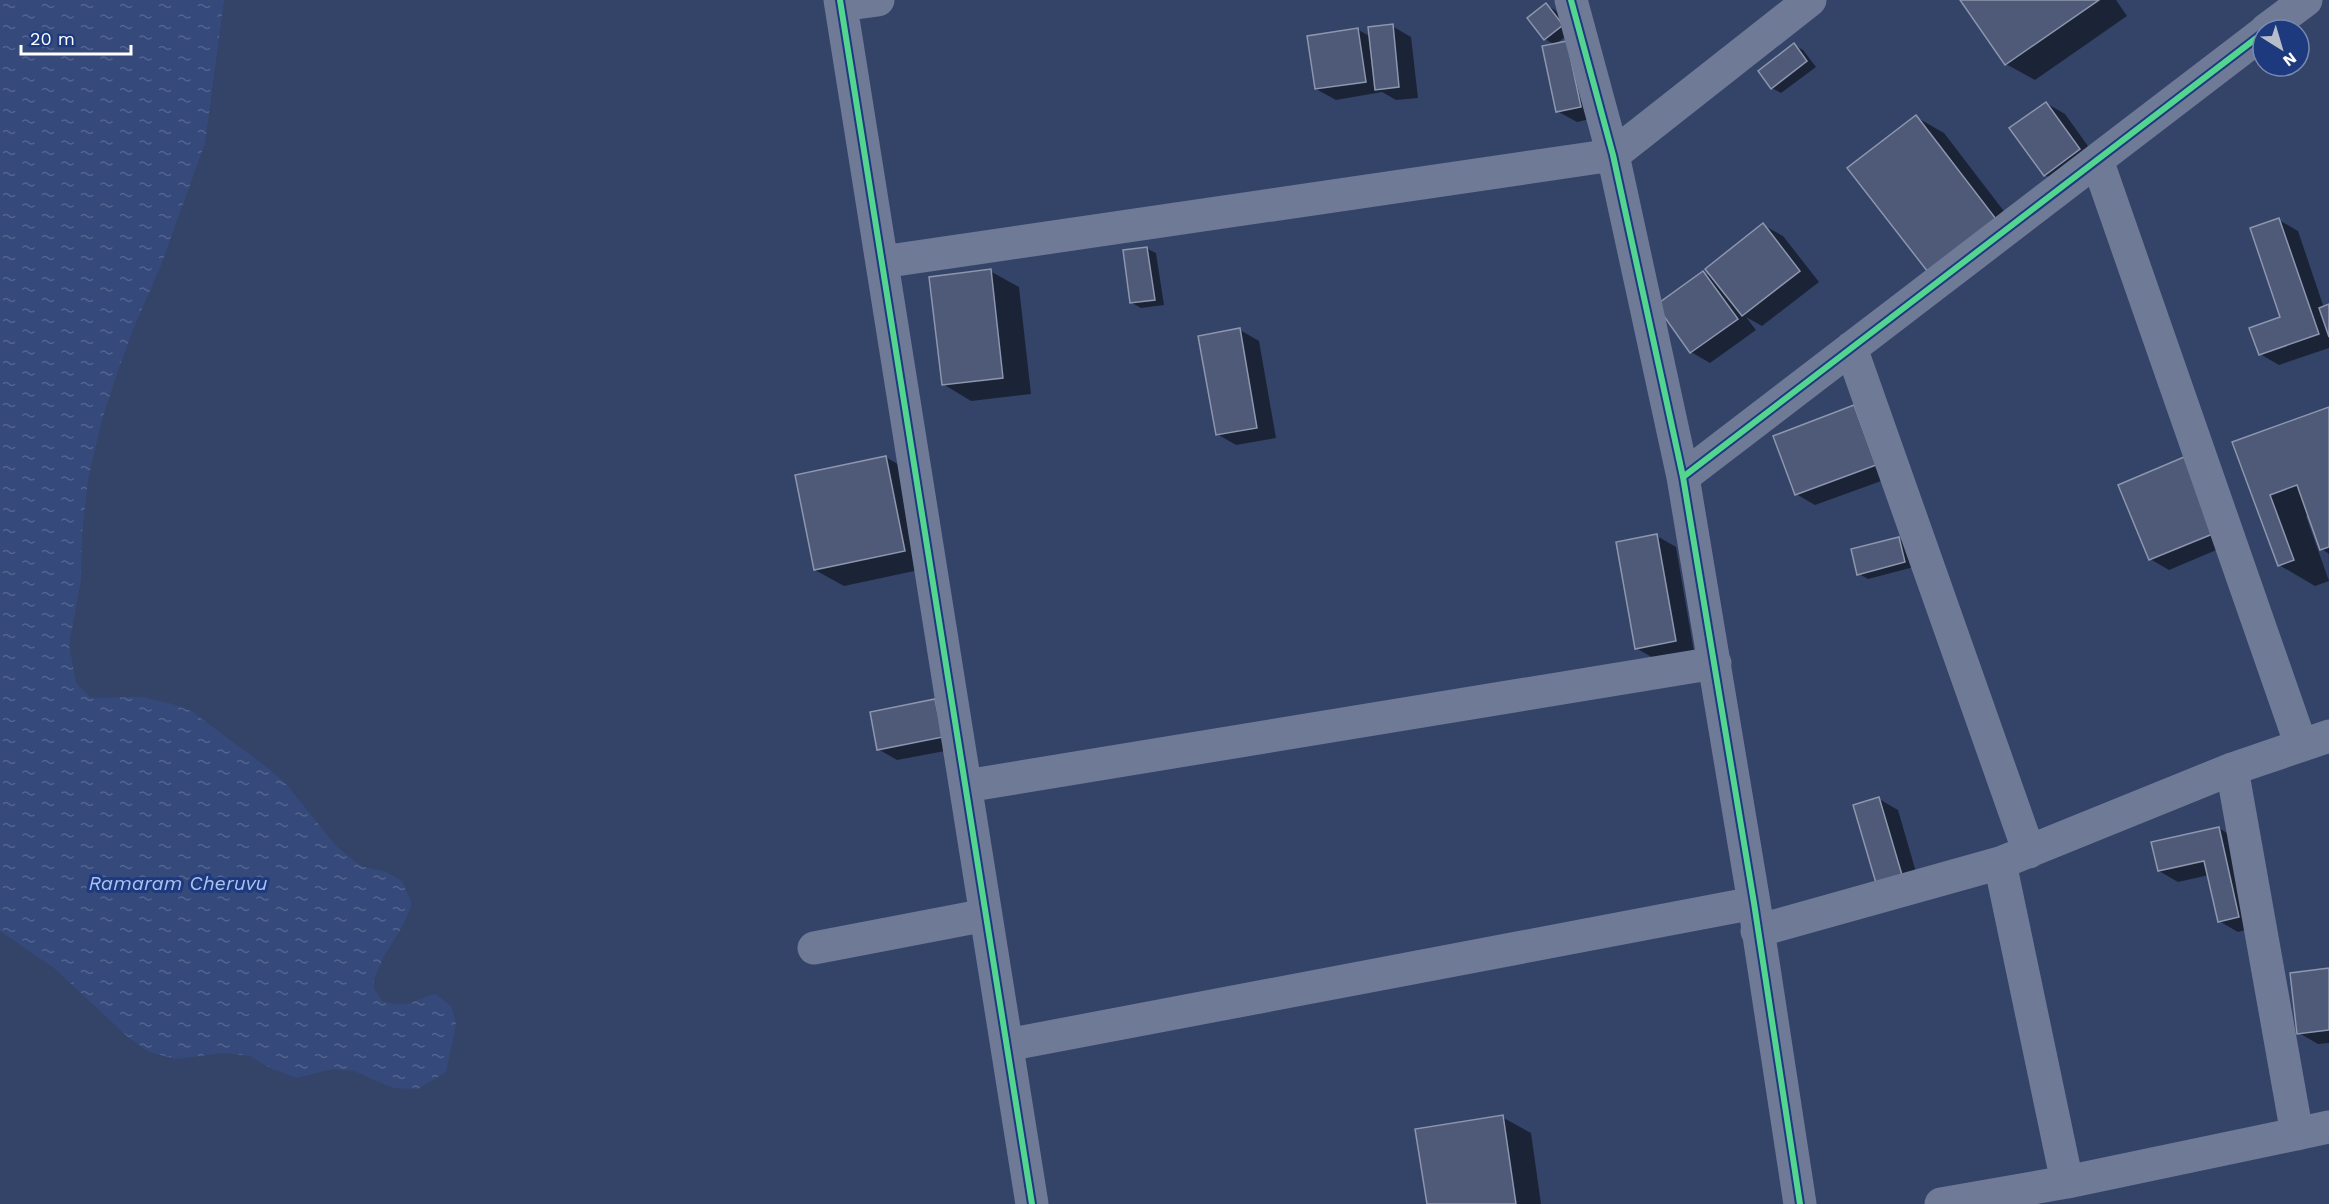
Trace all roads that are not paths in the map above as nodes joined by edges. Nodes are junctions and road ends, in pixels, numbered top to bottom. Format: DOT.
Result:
graph roads {
  1 [pos="878,0"];
  2 [pos="1570,0"];
  3 [pos="1810,0"];
  4 [pos="2306,0"];
  5 [pos="841,3"];
  6 [pos="2282,18"];
  7 [pos="2251,42"];
  8 [pos="1613,155"];
  9 [pos="2097,160"];
  10 [pos="882,262"];
  11 [pos="1851,348"];
  12 [pos="1683,477"];
  13 [pos="1714,663"];
  14 [pos="2315,741"];
  15 [pos="2232,769"];
  16 [pos="966,786"];
  17 [pos="2014,858"];
  18 [pos="986,915"];
  19 [pos="1755,917"];
  20 [pos="814,948"];
  21 [pos="1007,1045"];
  22 [pos="2329,1127"];
  23 [pos="2297,1134"];
  24 [pos="2067,1182"];
  25 [pos="1032,1204"];
  26 [pos="1800,1204"];
  27 [pos="1941,1204"];
  1 -- 5 [label="street"];
  2 -- 8 [label="street"];
  3 -- 8 [label="street"];
  4 -- 6 [label="street"];
  5 -- 10 [label="street"];
  7 -- 9 [label="street"];
  8 -- 10 [label="street"];
  8 -- 12 [label="street"];
  9 -- 11 [label="street"];
  9 -- 14 [label="street"];
  10 -- 16 [label="street"];
  11 -- 12 [label="street"];
  11 -- 17 [label="street"];
  12 -- 13 [label="street"];
  13 -- 16 [label="street"];
  13 -- 19 [label="street"];
  14 -- 15 [label="street"];
  15 -- 17 [label="street"];
  15 -- 23 [label="street"];
  16 -- 18 [label="street"];
  17 -- 19 [label="street"];
  17 -- 24 [label="street"];
  18 -- 20 [label="street"];
  18 -- 21 [label="street"];
  19 -- 21 [label="street"];
  19 -- 26 [label="street"];
  21 -- 25 [label="street"];
  22 -- 23 [label="street"];
  23 -- 24 [label="street"];
  24 -- 27 [label="street"];
}
